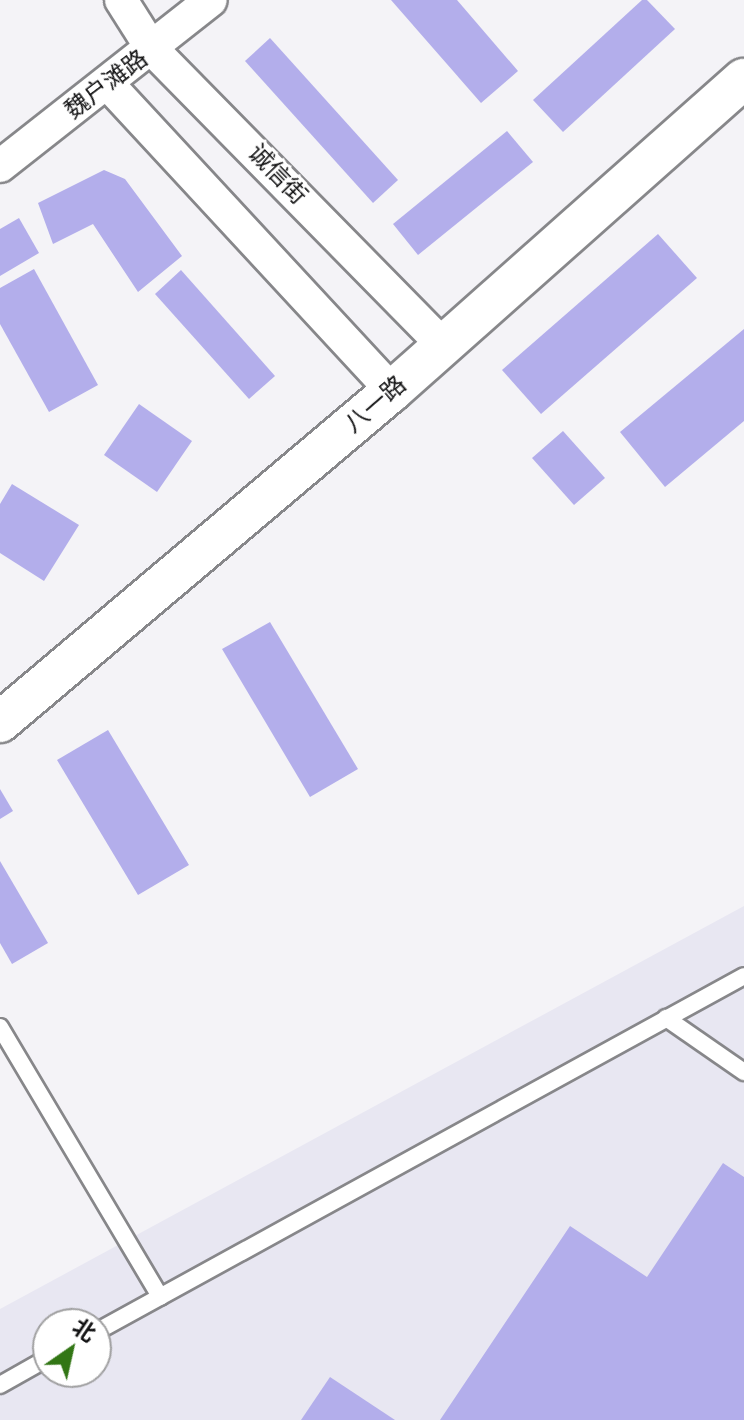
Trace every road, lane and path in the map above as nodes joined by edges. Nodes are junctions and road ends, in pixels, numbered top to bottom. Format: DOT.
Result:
graph roads {
  1 [pos="121,0"];
  2 [pos="211,0"];
  3 [pos="152,49"];
  4 [pos="744,79"];
  5 [pos="107,83"];
  6 [pos="0,166"];
  7 [pos="442,344"];
  8 [pos="392,391"];
  9 [pos="0,722"];
  10 [pos="744,976"];
  11 [pos="666,1018"];
  12 [pos="0,1027"];
  13 [pos="744,1072"];
  14 [pos="160,1297"];
  15 [pos="112,1323"];
  16 [pos="32,1367"];
  17 [pos="0,1385"];
  1 -- 3 [label="street, 诚信街"];
  2 -- 3 [label="street, 魏户滩路"];
  3 -- 5 [label="street, 魏户滩路"];
  3 -- 7 [label="street, 诚信街"];
  4 -- 7 [label="street, 八一路"];
  5 -- 6 [label="street, 魏户滩路"];
  5 -- 8 [label="street"];
  7 -- 8 [label="street, 八一路"];
  8 -- 9 [label="street, 八一路"];
  10 -- 11 [label="lane"];
  11 -- 13 [label="lane"];
  11 -- 14 [label="lane"];
  12 -- 14 [label="lane"];
  14 -- 15 [label="lane"];
  16 -- 17 [label="lane"];
}
